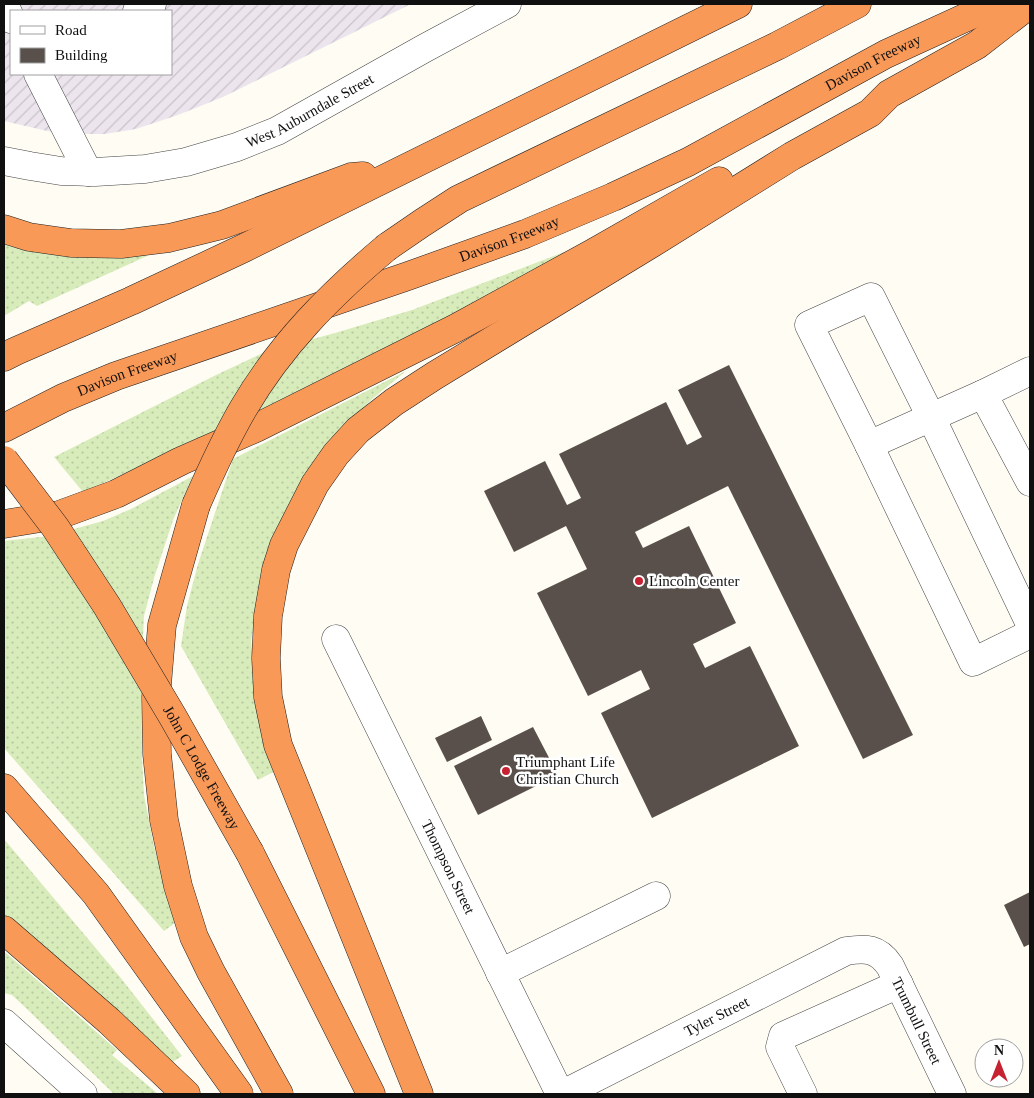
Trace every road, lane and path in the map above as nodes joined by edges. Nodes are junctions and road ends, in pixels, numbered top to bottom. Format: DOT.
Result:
graph roads {
  1 [pos="4,4"];
  2 [pos="152,4"];
  3 [pos="507,4"];
  4 [pos="738,4"];
  5 [pos="857,4"];
  6 [pos="995,4"];
  7 [pos="1030,4"];
  8 [pos="139,10"];
  9 [pos="10,17"];
  10 [pos="39,75"];
  11 [pos="889,94"];
  12 [pos="4,161"];
  13 [pos="404,170"];
  14 [pos="92,172"];
  15 [pos="4,229"];
  16 [pos="4,357"];
  17 [pos="1030,371"];
  18 [pos="983,394"];
  19 [pos="931,417"];
  20 [pos="4,428"];
  21 [pos="869,445"];
  22 [pos="4,460"];
  23 [pos="1030,482"];
  24 [pos="4,524"];
  25 [pos="1030,624"];
  26 [pos="1030,634"];
  27 [pos="336,639"];
  28 [pos="4,788"];
  29 [pos="656,896"];
  30 [pos="4,930"];
  31 [pos="874,951"];
  32 [pos="500,973"];
  33 [pos="899,984"];
  34 [pos="4,1023"];
  35 [pos="83,1094"];
  36 [pos="186,1094"];
  37 [pos="239,1094"];
  38 [pos="279,1094"];
  39 [pos="371,1094"];
  40 [pos="419,1094"];
  41 [pos="562,1094"];
  42 [pos="804,1094"];
  43 [pos="952,1094"];
  1 -- 9 [label="street"];
  2 -- 8 [label="street"];
  3 -- 14 [label="street, West Auburndale Street"];
  4 -- 13 [label="highway"];
  5 -- 38 [label="highway, bridge"];
  6 -- 20 [label="highway, Davison Freeway"];
  7 -- 11 [label="highway"];
  10 -- 14 [label="street"];
  11 -- 24 [label="highway"];
  11 -- 40 [label="highway"];
  12 -- 14 [label="street, West Auburndale Street"];
  13 -- 15 [label="highway"];
  13 -- 16 [label="highway"];
  17 -- 18 [label="street"];
  18 -- 19 [label="street"];
  18 -- 23 [label="street"];
  19 -- 21 [label="street"];
  19 -- 21 [label="street"];
  19 -- 25 [label="street"];
  21 -- 26 [label="street"];
  22 -- 39 [label="highway, John C Lodge Freeway, bridge"];
  27 -- 32 [label="street, Thompson Street"];
  28 -- 37 [label="highway"];
  29 -- 32 [label="street"];
  30 -- 36 [label="highway"];
  31 -- 33 [label="street, Trumbull Street"];
  31 -- 41 [label="street, Tyler Street"];
  32 -- 41 [label="street, Thompson Street"];
  33 -- 42 [label="street"];
  33 -- 43 [label="street, Trumbull Street"];
  34 -- 35 [label="street"];
}
